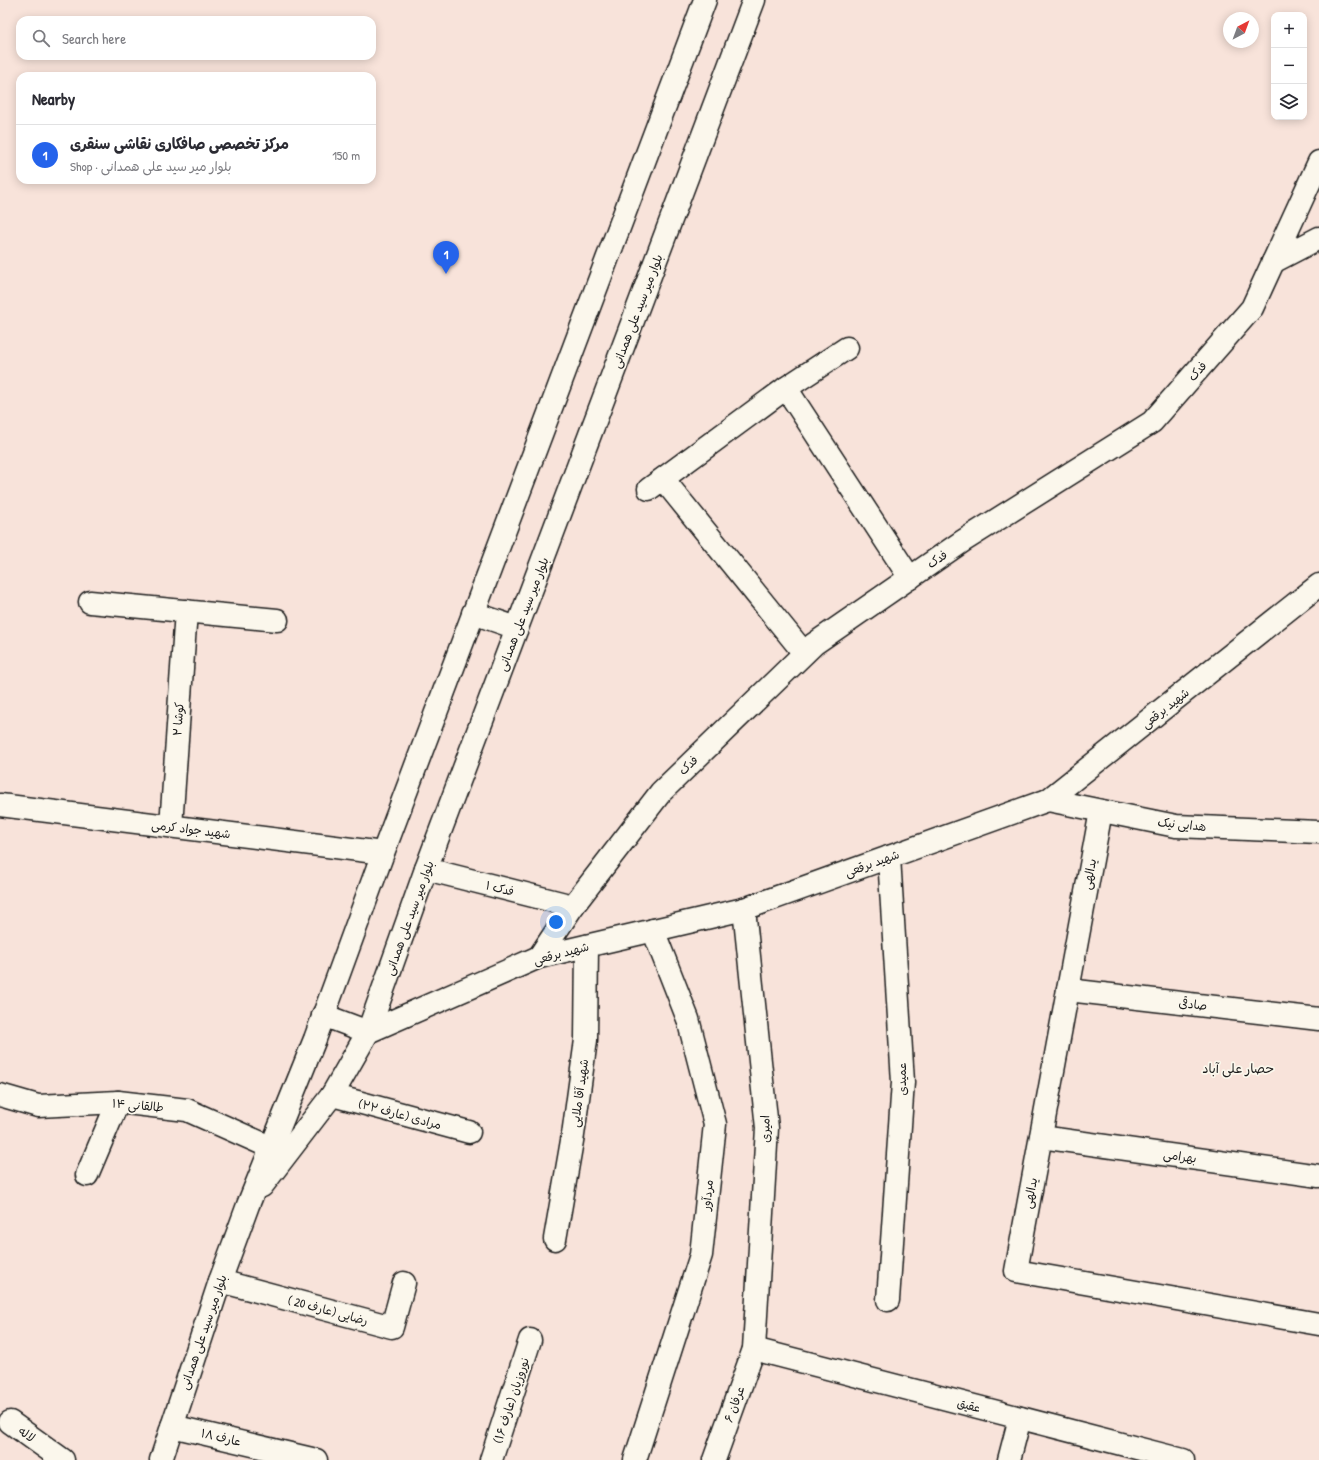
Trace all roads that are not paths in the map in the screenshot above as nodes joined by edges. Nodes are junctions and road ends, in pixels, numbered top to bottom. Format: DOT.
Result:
graph roads {
  1 [pos="705,0"];
  2 [pos="754,0"];
  3 [pos="1319,162"];
  4 [pos="1319,238"];
  5 [pos="1273,262"];
  6 [pos="847,348"];
  7 [pos="786,388"];
  8 [pos="910,578"];
  9 [pos="1319,586"];
  10 [pos="90,602"];
  11 [pos="186,611"];
  12 [pos="474,613"];
  13 [pos="277,620"];
  14 [pos="517,628"];
  15 [pos="804,653"];
  16 [pos="1048,800"];
  17 [pos="0,805"];
  18 [pos="1101,811"];
  19 [pos="171,826"];
  20 [pos="1319,832"];
  21 [pos="383,853"];
  22 [pos="890,857"];
  23 [pos="426,869"];
  24 [pos="574,906"];
  25 [pos="744,909"];
  26 [pos="653,930"];
  27 [pos="587,946"];
  28 [pos="539,957"];
  29 [pos="1068,990"];
  30 [pos="323,1015"];
  31 [pos="1319,1018"];
  32 [pos="368,1032"];
  33 [pos="0,1094"];
  34 [pos="332,1095"];
  35 [pos="118,1102"];
  36 [pos="469,1132"];
  37 [pos="1040,1137"];
  38 [pos="270,1147"];
  39 [pos="87,1175"];
  40 [pos="1319,1176"];
  41 [pos="248,1205"];
  42 [pos="556,1239"];
  43 [pos="220,1281"];
  44 [pos="404,1283"];
  45 [pos="888,1300"];
  46 [pos="1319,1324"];
  47 [pos="530,1340"];
  48 [pos="754,1349"];
  49 [pos="1020,1418"];
  50 [pos="10,1422"];
  51 [pos="172,1426"];
  52 [pos="63,1460"];
  53 [pos="161,1460"];
  54 [pos="316,1460"];
  55 [pos="491,1460"];
  56 [pos="635,1460"];
  57 [pos="714,1460"];
  58 [pos="1009,1460"];
  59 [pos="1182,1460"];
  1 -- 12 [label="street, بلوار میر سید علی همدانی"];
  2 -- 14 [label="street, بلوار میر سید علی همدانی"];
  3 -- 5 [label="street, فدک"];
  4 -- 5 [label="street"];
  5 -- 8 [label="street, فدک"];
  6 -- 7 [label="street"];
  7 -- 8 [label="street"];
  7 -- 15 [label="street"];
  8 -- 15 [label="street, فدک"];
  9 -- 16 [label="street, شهید برقعی"];
  10 -- 11 [label="street"];
  11 -- 13 [label="street"];
  11 -- 19 [label="street, کوشا ۲"];
  12 -- 14 [label="street"];
  12 -- 21 [label="street, بلوار میر سید علی همدانی"];
  14 -- 23 [label="street, بلوار میر سید علی همدانی"];
  15 -- 24 [label="street, فدک"];
  16 -- 18 [label="street, هدایی نیک"];
  16 -- 22 [label="street, شهید برقعی"];
  17 -- 19 [label="street, شهید جواد کرمی"];
  18 -- 20 [label="street, هدایی نیک"];
  18 -- 29 [label="street, یدالهی"];
  19 -- 21 [label="street, شهید جواد کرمی"];
  21 -- 30 [label="street, بلوار میر سید علی همدانی"];
  22 -- 25 [label="street, شهید برقعی"];
  22 -- 45 [label="street, عمیدی"];
  23 -- 24 [label="street, فدک ۱"];
  23 -- 32 [label="street, بلوار میر سید علی همدانی"];
  24 -- 28 [label="street, فدک"];
  25 -- 26 [label="street, شهید برقعی"];
  25 -- 48 [label="street, امیری"];
  26 -- 27 [label="street, شهید برقعی"];
  26 -- 56 [label="street, مردآور"];
  27 -- 28 [label="street, شهید برقعی"];
  27 -- 42 [label="street, شهید آقا ملایی"];
  28 -- 32 [label="street, شهید برقعی"];
  29 -- 31 [label="street, صادقی"];
  29 -- 37 [label="street, یدالهی"];
  30 -- 32 [label="street"];
  30 -- 38 [label="street, بلوار میر سید علی همدانی"];
  32 -- 34 [label="street, بلوار میر سید علی همدانی"];
  33 -- 35 [label="street, طالقانی ۱۴"];
  34 -- 36 [label="street, مرادی (عارف ۲۲)"];
  34 -- 41 [label="street, بلوار میر سید علی همدانی"];
  35 -- 38 [label="street, طالقانی ۱۴"];
  35 -- 39 [label="street"];
  37 -- 40 [label="street, بهرامی"];
  37 -- 46 [label="street, یدالهی"];
  38 -- 41 [label="street, بلوار میر سید علی همدانی"];
  41 -- 43 [label="street, بلوار میر سید علی همدانی"];
  43 -- 44 [label="street, رضایی (عارف 20 )"];
  43 -- 51 [label="street, بلوار میر سید علی همدانی"];
  47 -- 55 [label="street, نوروزیان (عارف ۱۶)"];
  48 -- 49 [label="street, عقیق"];
  48 -- 57 [label="street, عرفان ۶"];
  49 -- 58 [label="street"];
  49 -- 59 [label="street, عقیق"];
  50 -- 52 [label="street, لاله"];
  51 -- 53 [label="street, بلوار میر سید علی همدانی"];
  51 -- 54 [label="street, عارف ۱۸"];
}
